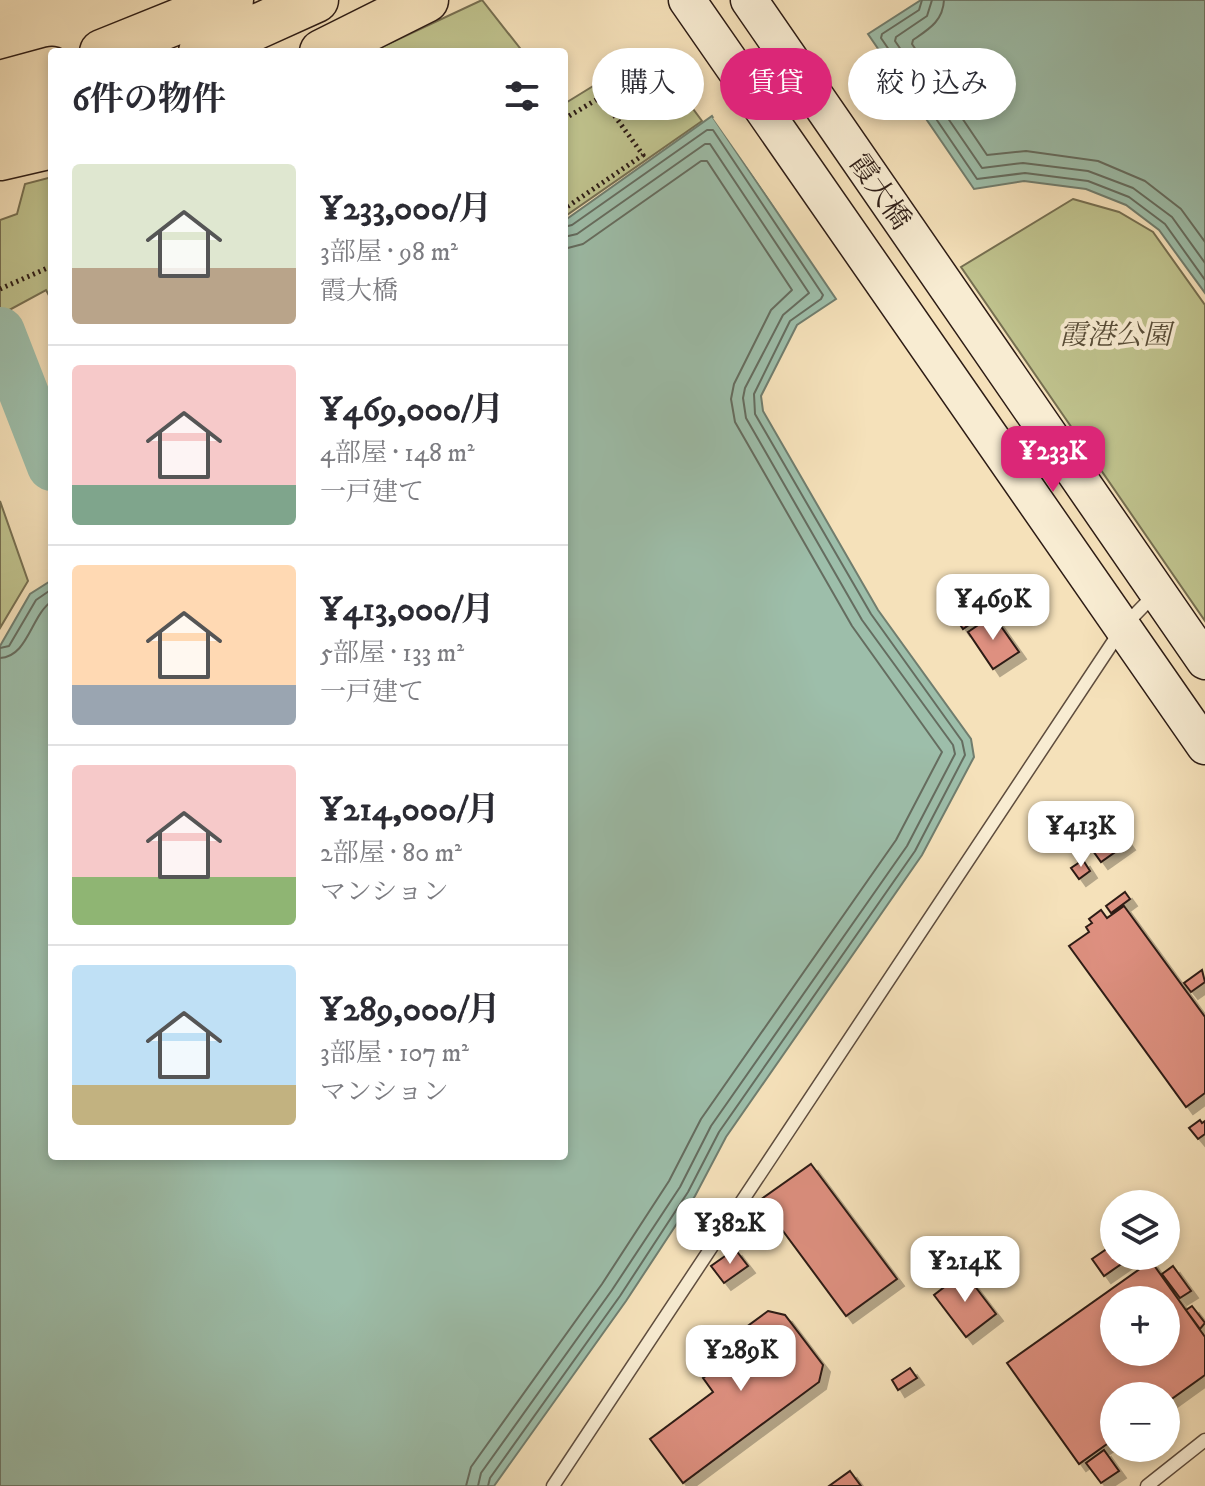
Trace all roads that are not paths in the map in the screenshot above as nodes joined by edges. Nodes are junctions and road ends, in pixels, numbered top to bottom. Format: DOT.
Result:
graph roads {
  1 [pos="231,0"];
  2 [pos="316,0"];
  3 [pos="426,0"];
  4 [pos="687,0"];
  5 [pos="749,0"];
  6 [pos="188,38"];
  7 [pos="127,48"];
  8 [pos="330,48"];
  9 [pos="48,70"];
  10 [pos="0,83"];
  11 [pos="48,107"];
  12 [pos="0,122"];
  13 [pos="48,147"];
  14 [pos="0,158"];
  15 [pos="1157,592"];
  16 [pos="1123,627"];
  17 [pos="1205,661"];
  18 [pos="1205,746"];
  19 [pos="1205,1440"];
  20 [pos="553,1486"];
  21 [pos="1147,1486"];
  1 -- 6 [label="highway"];
  2 -- 6 [label="highway"];
  3 -- 8 [label="highway"];
  4 -- 16 [label="street"];
  5 -- 15 [label="street, 霞大橋"];
  6 -- 7 [label="highway"];
  9 -- 10 [label="highway"];
  11 -- 12 [label="highway"];
  13 -- 14 [label="highway"];
  15 -- 16 [label="lane"];
  15 -- 17 [label="street, 霞大橋"];
  16 -- 18 [label="street"];
  16 -- 20 [label="lane"];
  19 -- 21 [label="lane"];
}
